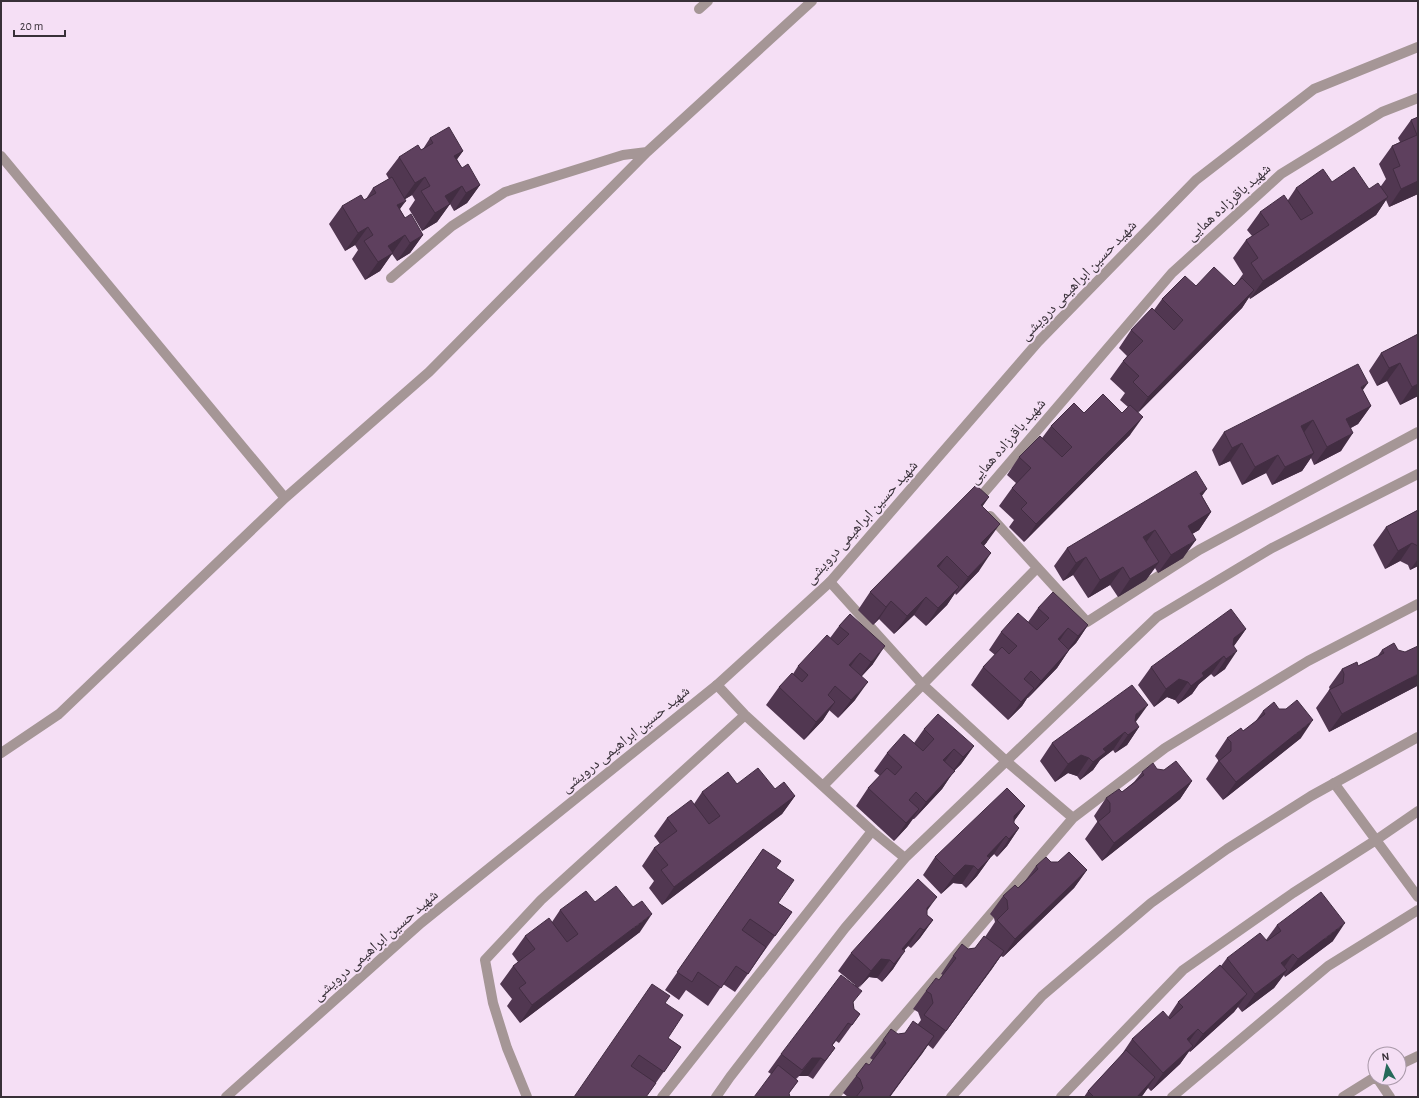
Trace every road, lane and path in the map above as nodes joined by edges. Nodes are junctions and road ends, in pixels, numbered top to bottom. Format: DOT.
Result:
graph roads {
  1 [pos="708,1"];
  2 [pos="812,1"];
  3 [pos="700,9"];
  4 [pos="1418,47"];
  5 [pos="1418,98"];
  6 [pos="647,152"];
  7 [pos="1,156"];
  8 [pos="391,278"];
  9 [pos="1418,432"];
  10 [pos="1418,474"];
  11 [pos="285,498"];
  12 [pos="1037,568"];
  13 [pos="830,582"];
  14 [pos="1418,604"];
  15 [pos="922,684"];
  16 [pos="717,685"];
  17 [pos="745,715"];
  18 [pos="1418,737"];
  19 [pos="1,753"];
  20 [pos="1006,761"];
  21 [pos="1334,783"];
  22 [pos="823,786"];
  23 [pos="1418,811"];
  24 [pos="1073,818"];
  25 [pos="872,832"];
  26 [pos="1376,840"];
  27 [pos="905,858"];
  28 [pos="1418,897"];
  29 [pos="1418,910"];
  30 [pos="1418,1056"];
  31 [pos="1407,1061"];
  32 [pos="1367,1082"];
  33 [pos="1382,1086"];
  34 [pos="226,1097"];
  35 [pos="527,1097"];
  36 [pos="662,1097"];
  37 [pos="716,1097"];
  38 [pos="834,1097"];
  39 [pos="951,1097"];
  40 [pos="1061,1097"];
  41 [pos="1172,1097"];
  42 [pos="1343,1097"];
  43 [pos="1390,1097"];
  1 -- 3 [label="street"];
  2 -- 6 [label="street"];
  4 -- 13 [label="street, شهید حسین ابراهیمی درویشی"];
  5 -- 12 [label="street, شهید باقرزاده همایی"];
  6 -- 8 [label="street"];
  6 -- 11 [label="street"];
  7 -- 11 [label="street"];
  9 -- 12 [label="street, شهید باقرزاده همایی"];
  10 -- 20 [label="street"];
  11 -- 19 [label="street"];
  12 -- 15 [label="street"];
  13 -- 15 [label="street"];
  13 -- 16 [label="street, شهید حسین ابراهیمی درویشی"];
  14 -- 24 [label="street"];
  15 -- 20 [label="street"];
  15 -- 22 [label="street"];
  16 -- 17 [label="street"];
  16 -- 34 [label="street, شهید حسین ابراهیمی درویشی"];
  17 -- 22 [label="street"];
  17 -- 35 [label="street"];
  18 -- 21 [label="street"];
  20 -- 24 [label="street"];
  20 -- 27 [label="street"];
  21 -- 26 [label="street"];
  21 -- 39 [label="street"];
  22 -- 25 [label="street"];
  23 -- 26 [label="street"];
  24 -- 38 [label="street"];
  25 -- 27 [label="street"];
  25 -- 36 [label="street"];
  26 -- 28 [label="street"];
  26 -- 40 [label="street"];
  27 -- 37 [label="street"];
  29 -- 41 [label="street"];
  30 -- 31 [label="street"];
  32 -- 42 [label="street"];
  33 -- 43 [label="street"];
}
